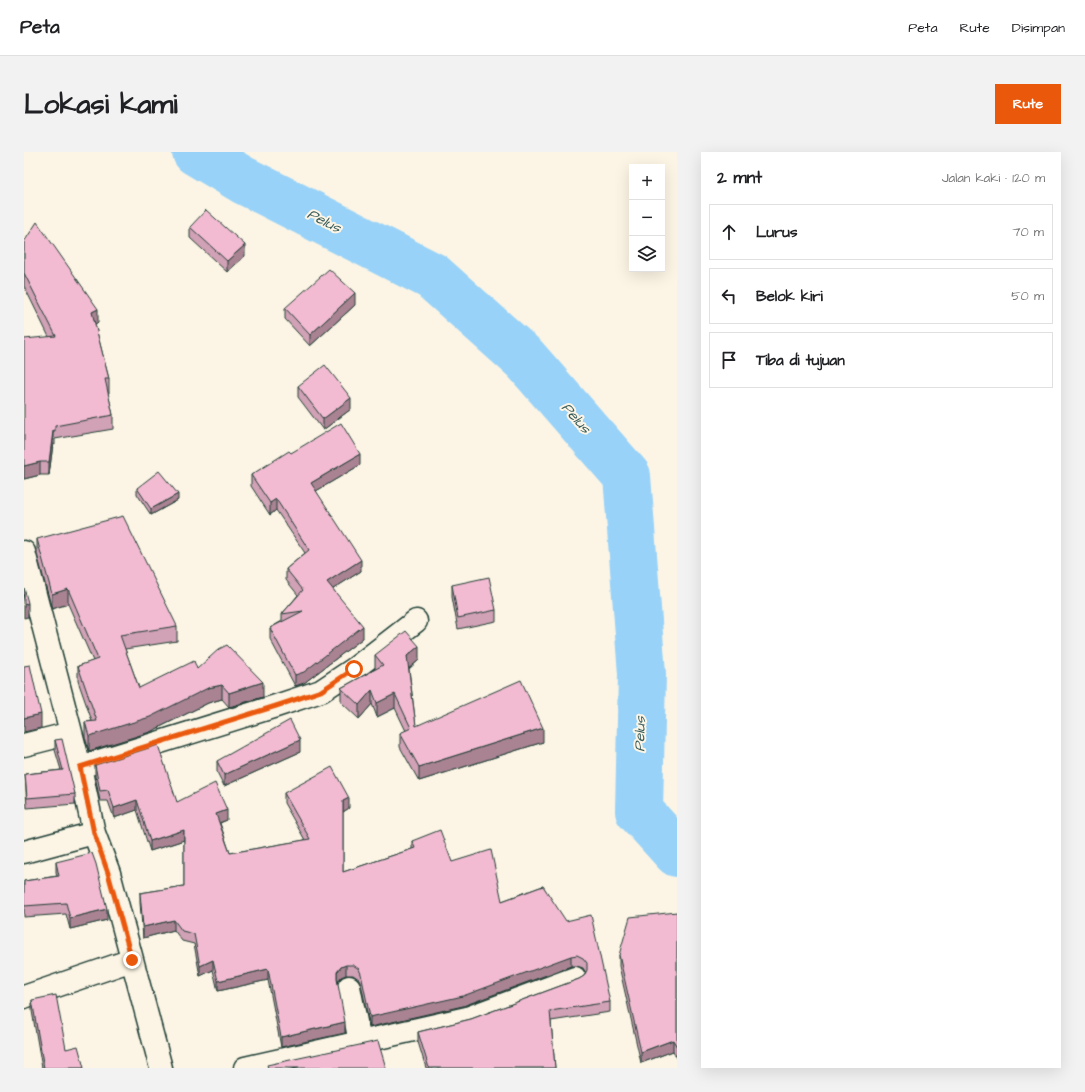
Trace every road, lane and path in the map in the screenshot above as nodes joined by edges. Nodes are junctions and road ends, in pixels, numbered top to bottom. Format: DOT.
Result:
graph roads {
  1 [pos="24,552"];
  2 [pos="416,621"];
  3 [pos="71,733"];
  4 [pos="24,745"];
  5 [pos="80,767"];
  6 [pos="94,833"];
  7 [pos="24,852"];
  8 [pos="132,960"];
  9 [pos="575,978"];
  10 [pos="349,987"];
  11 [pos="24,997"];
  12 [pos="360,1042"];
  13 [pos="160,1068"];
  14 [pos="245,1068"];
  1 -- 3 [label="street"];
  2 -- 5 [label="street"];
  3 -- 4 [label="street"];
  3 -- 5 [label="street"];
  5 -- 6 [label="street"];
  6 -- 7 [label="street"];
  6 -- 8 [label="street"];
  8 -- 11 [label="street"];
  8 -- 13 [label="street"];
  9 -- 12 [label="street"];
  10 -- 12 [label="street"];
  12 -- 14 [label="street"];
}
